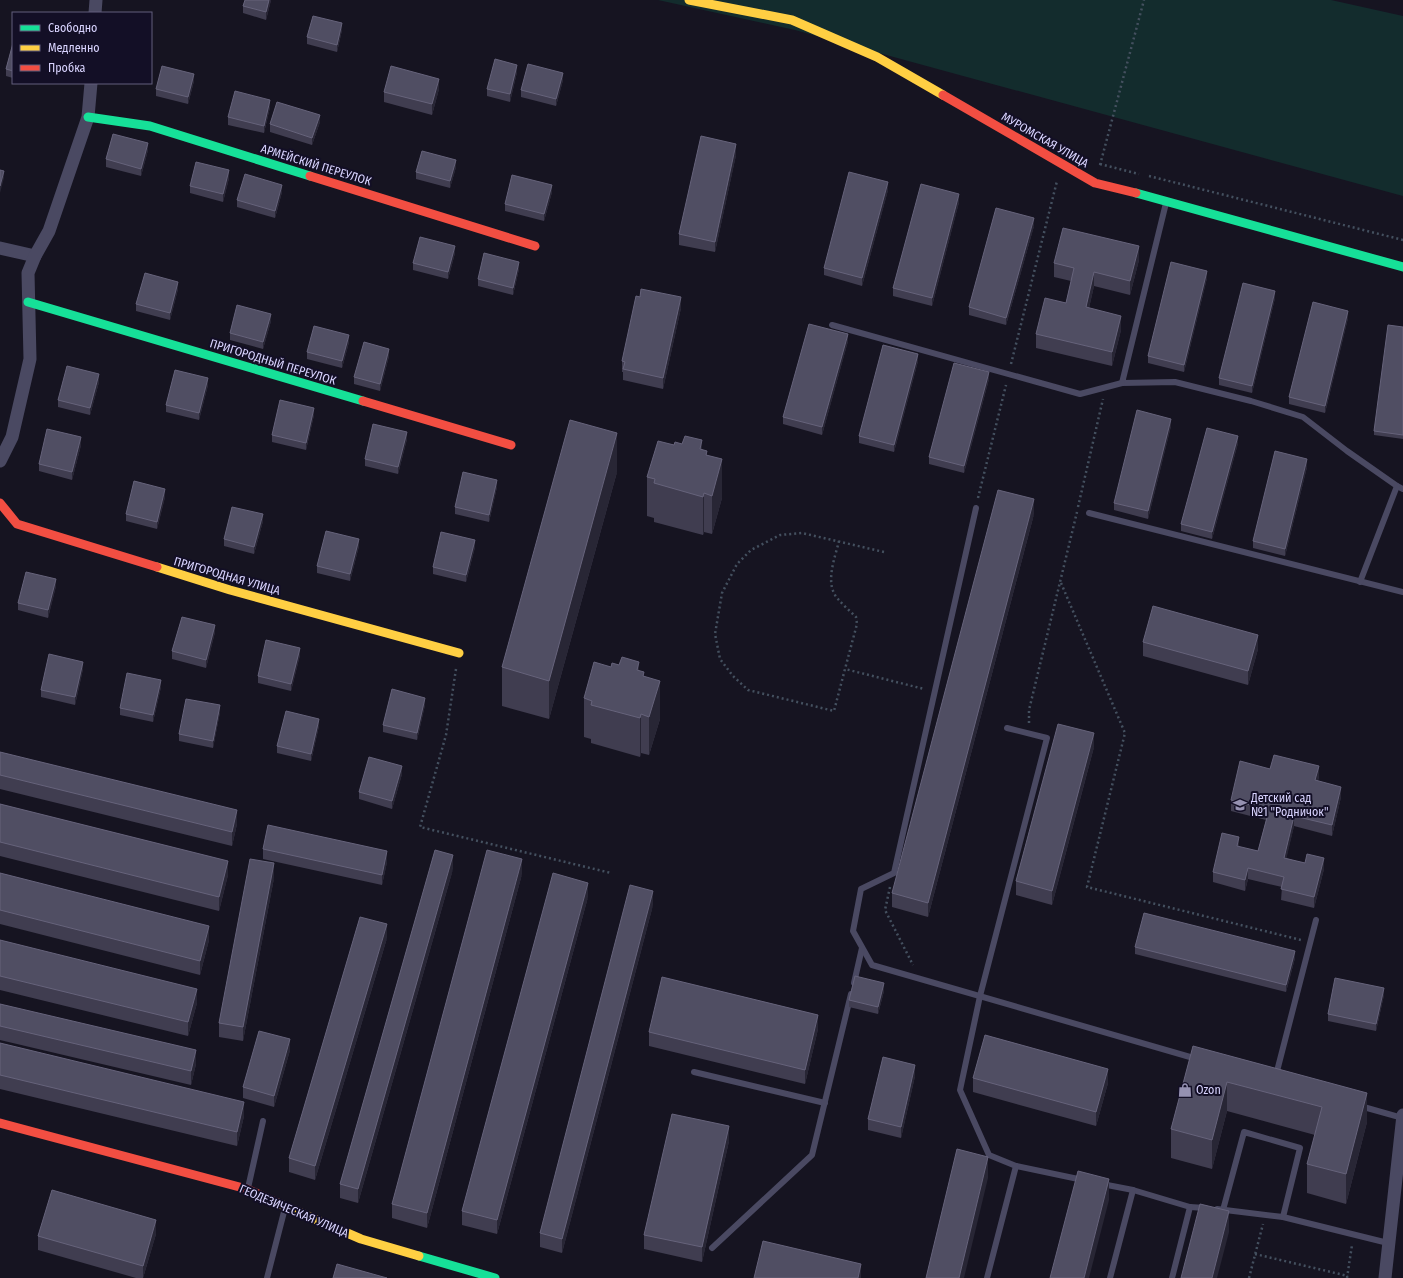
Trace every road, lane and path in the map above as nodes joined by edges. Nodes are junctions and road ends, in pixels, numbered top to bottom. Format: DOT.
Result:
graph roads {
  1 [pos="96,0"];
  2 [pos="689,0"];
  3 [pos="1144,0"];
  4 [pos="95,12"];
  5 [pos="91,84"];
  6 [pos="88,117"];
  7 [pos="1061,163"];
  8 [pos="1100,164"];
  9 [pos="1095,182"];
  10 [pos="1167,202"];
  11 [pos="1403,240"];
  12 [pos="535,246"];
  13 [pos="0,248"];
  14 [pos="35,256"];
  15 [pos="1403,267"];
  16 [pos="28,302"];
  17 [pos="832,325"];
  18 [pos="1009,374"];
  19 [pos="1122,383"];
  20 [pos="1106,387"];
  21 [pos="511,445"];
  22 [pos="0,461"];
  23 [pos="1397,486"];
  24 [pos="1403,489"];
  25 [pos="0,503"];
  26 [pos="976,508"];
  27 [pos="1089,513"];
  28 [pos="839,541"];
  29 [pos="884,552"];
  30 [pos="1360,582"];
  31 [pos="1061,583"];
  32 [pos="1403,592"];
  33 [pos="459,653"];
  34 [pos="845,669"];
  35 [pos="935,691"];
  36 [pos="1006,728"];
  37 [pos="1030,734"];
  38 [pos="611,873"];
  39 [pos="894,873"];
  40 [pos="1316,920"];
  41 [pos="1311,942"];
  42 [pos="862,948"];
  43 [pos="919,978"];
  44 [pos="980,996"];
  45 [pos="1206,1061"];
  46 [pos="694,1072"];
  47 [pos="1274,1081"];
  48 [pos="825,1103"];
  49 [pos="1357,1105"];
  50 [pos="1403,1115"];
  51 [pos="1403,1118"];
  52 [pos="263,1121"];
  53 [pos="0,1123"];
  54 [pos="1016,1166"];
  55 [pos="1086,1180"];
  56 [pos="1094,1182"];
  57 [pos="247,1189"];
  58 [pos="1133,1190"];
  59 [pos="286,1206"];
  60 [pos="1190,1207"];
  61 [pos="1223,1210"];
  62 [pos="1265,1215"];
  63 [pos="1283,1217"];
  64 [pos="1354,1234"];
  65 [pos="1388,1243"];
  66 [pos="712,1248"];
  67 [pos="1255,1254"];
  68 [pos="1348,1277"];
  69 [pos="267,1278"];
  70 [pos="495,1278"];
  71 [pos="988,1278"];
  72 [pos="1110,1278"];
  73 [pos="1172,1278"];
  74 [pos="1249,1278"];
  75 [pos="1385,1278"];
  1 -- 4 [label="street"];
  2 -- 7 [label="street, МУРОМСКАЯ УЛИЦА"];
  3 -- 8 [label="path"];
  5 -- 6 [label="street"];
  6 -- 12 [label="street, АРМЕЙСКИЙ ПЕРЕУЛОК"];
  6 -- 14 [label="street"];
  7 -- 9 [label="street, МУРОМСКАЯ УЛИЦА"];
  7 -- 18 [label="path"];
  8 -- 9 [label="path"];
  8 -- 11 [label="path"];
  9 -- 10 [label="street, МУРОМСКАЯ УЛИЦА"];
  10 -- 15 [label="street, МУРОМСКАЯ УЛИЦА"];
  10 -- 19 [label="lane"];
  13 -- 14 [label="street"];
  14 -- 16 [label="street"];
  16 -- 21 [label="street, ПРИГОРОДНЫЙ ПЕРЕУЛОК"];
  16 -- 22 [label="street"];
  17 -- 18 [label="lane"];
  18 -- 20 [label="lane"];
  18 -- 26 [label="path"];
  19 -- 20 [label="lane"];
  19 -- 23 [label="lane"];
  20 -- 31 [label="path"];
  23 -- 24 [label="lane"];
  23 -- 30 [label="lane"];
  25 -- 33 [label="street, ПРИГОРОДНАЯ УЛИЦА"];
  26 -- 35 [label="lane"];
  27 -- 30 [label="lane"];
  28 -- 29 [label="path"];
  28 -- 34 [label="path"];
  28 -- 34 [label="path"];
  30 -- 32 [label="lane"];
  31 -- 37 [label="path"];
  31 -- 41 [label="path"];
  33 -- 38 [label="path"];
  34 -- 35 [label="path"];
  35 -- 39 [label="lane"];
  36 -- 37 [label="lane"];
  37 -- 44 [label="lane"];
  39 -- 42 [label="lane"];
  39 -- 43 [label="path"];
  40 -- 41 [label="lane"];
  41 -- 47 [label="lane"];
  42 -- 43 [label="lane"];
  42 -- 48 [label="lane"];
  43 -- 44 [label="lane"];
  44 -- 45 [label="lane"];
  44 -- 54 [label="lane"];
  46 -- 48 [label="lane"];
  48 -- 66 [label="lane"];
  49 -- 51 [label="lane"];
  50 -- 51 [label="street"];
  51 -- 65 [label="street"];
  52 -- 57 [label="lane"];
  53 -- 57 [label="street, ГЕОДЕЗИЧЕСКАЯ УЛИЦА"];
  54 -- 55 [label="lane"];
  54 -- 71 [label="lane"];
  56 -- 58 [label="lane"];
  57 -- 59 [label="street, ГЕОДЕЗИЧЕСКАЯ УЛИЦА"];
  58 -- 60 [label="lane"];
  58 -- 72 [label="lane"];
  59 -- 69 [label="lane"];
  59 -- 70 [label="street, ГЕОДЕЗИЧЕСКАЯ УЛИЦА"];
  60 -- 61 [label="lane"];
  60 -- 73 [label="lane"];
  61 -- 62 [label="lane"];
  61 -- 63 [label="lane"];
  62 -- 63 [label="lane"];
  62 -- 67 [label="path"];
  63 -- 64 [label="lane"];
  64 -- 65 [label="lane"];
  64 -- 68 [label="path"];
  65 -- 75 [label="street"];
  67 -- 68 [label="path"];
  67 -- 74 [label="path"];
}
